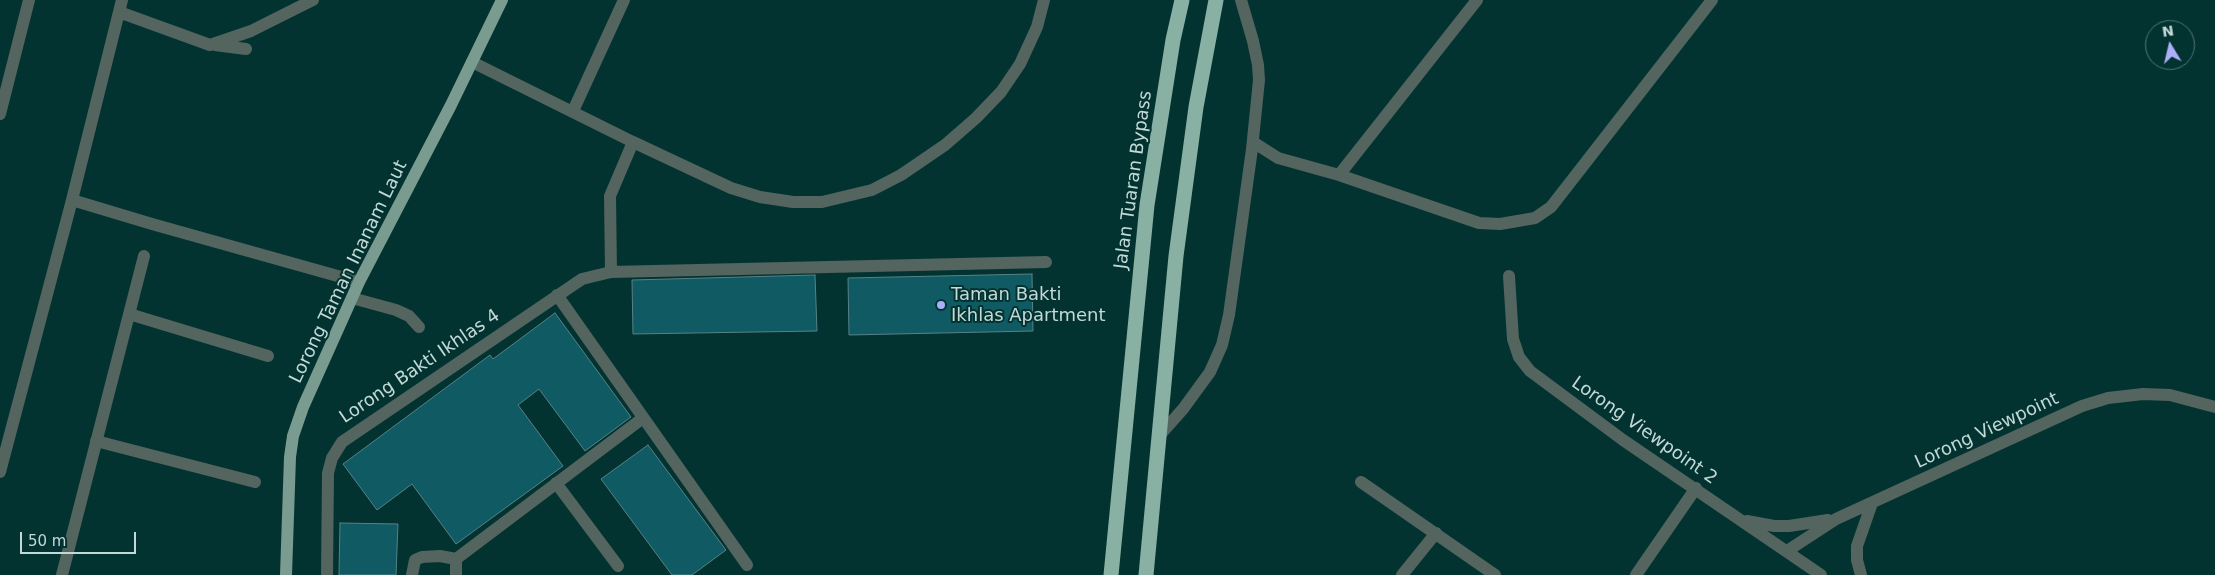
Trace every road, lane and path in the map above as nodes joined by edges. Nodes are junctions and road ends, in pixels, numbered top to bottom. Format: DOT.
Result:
graph roads {
  1 [pos="29,0"];
  2 [pos="313,0"];
  3 [pos="502,0"];
  4 [pos="624,0"];
  5 [pos="1044,0"];
  6 [pos="1182,0"];
  7 [pos="1216,0"];
  8 [pos="1241,0"];
  9 [pos="1477,0"];
  10 [pos="1712,0"];
  11 [pos="120,6"];
  12 [pos="210,45"];
  13 [pos="246,49"];
  14 [pos="472,62"];
  15 [pos="573,111"];
  16 [pos="0,114"];
  17 [pos="633,142"];
  18 [pos="1253,142"];
  19 [pos="1278,158"];
  20 [pos="1250,164"];
  21 [pos="1339,175"];
  22 [pos="72,200"];
  23 [pos="144,256"];
  24 [pos="1046,262"];
  25 [pos="611,272"];
  26 [pos="1509,276"];
  27 [pos="359,282"];
  28 [pos="556,295"];
  29 [pos="352,298"];
  30 [pos="129,314"];
  31 [pos="419,327"];
  32 [pos="268,356"];
  33 [pos="2215,407"];
  34 [pos="643,418"];
  35 [pos="6,424"];
  36 [pos="1159,436"];
  37 [pos="96,441"];
  38 [pos="0,472"];
  39 [pos="255,482"];
  40 [pos="1361,482"];
  41 [pos="556,483"];
  42 [pos="1696,488"];
  43 [pos="1872,504"];
  44 [pos="1836,518"];
  45 [pos="1742,520"];
  46 [pos="1436,533"];
  47 [pos="1787,551"];
  48 [pos="456,559"];
  49 [pos="747,565"];
  50 [pos="618,566"];
  51 [pos="62,575"];
  52 [pos="286,575"];
  53 [pos="327,575"];
  54 [pos="412,575"];
  55 [pos="456,575"];
  56 [pos="1111,575"];
  57 [pos="1146,575"];
  58 [pos="1402,575"];
  59 [pos="1495,575"];
  60 [pos="1636,575"];
  61 [pos="1821,575"];
  62 [pos="1861,575"];
  1 -- 16 [label="street"];
  2 -- 12 [label="street"];
  3 -- 14 [label="main road, Lorong Taman Inanam Laut"];
  4 -- 15 [label="street"];
  5 -- 17 [label="street"];
  6 -- 56 [label="highway, Jalan Tuaran Bypass"];
  7 -- 36 [label="highway"];
  8 -- 18 [label="street"];
  9 -- 21 [label="street"];
  10 -- 21 [label="street"];
  11 -- 12 [label="street"];
  11 -- 22 [label="street"];
  12 -- 13 [label="street"];
  14 -- 15 [label="street"];
  14 -- 27 [label="main road, Lorong Taman Inanam Laut"];
  15 -- 17 [label="street"];
  17 -- 25 [label="street"];
  18 -- 19 [label="street"];
  18 -- 20 [label="street"];
  19 -- 20 [label="street"];
  19 -- 21 [label="street"];
  20 -- 36 [label="street"];
  22 -- 27 [label="street"];
  22 -- 35 [label="street"];
  23 -- 30 [label="street"];
  24 -- 25 [label="street, Lorong Bakti Ikhlas 4"];
  25 -- 28 [label="street, Lorong Bakti Ikhlas 4"];
  26 -- 42 [label="street, Lorong Viewpoint 2"];
  27 -- 29 [label="main road, Lorong Taman Inanam Laut"];
  28 -- 34 [label="street"];
  28 -- 53 [label="street, Lorong Bakti Ikhlas 4"];
  29 -- 31 [label="street"];
  29 -- 52 [label="main road, Lorong Taman Inanam Laut"];
  30 -- 32 [label="street"];
  30 -- 37 [label="street"];
  33 -- 43 [label="street, Lorong Viewpoint"];
  34 -- 41 [label="street"];
  34 -- 49 [label="street"];
  35 -- 38 [label="street"];
  36 -- 57 [label="highway"];
  37 -- 39 [label="street"];
  37 -- 51 [label="street"];
  40 -- 46 [label="street"];
  41 -- 48 [label="street"];
  41 -- 50 [label="street"];
  42 -- 45 [label="street, Lorong Viewpoint 2"];
  42 -- 60 [label="street"];
  43 -- 44 [label="street, Lorong Viewpoint"];
  43 -- 62 [label="street"];
  44 -- 45 [label="street"];
  44 -- 47 [label="street, Lorong Viewpoint"];
  45 -- 47 [label="street, Lorong Viewpoint 2"];
  46 -- 58 [label="street"];
  46 -- 59 [label="street"];
  47 -- 61 [label="street, Lorong Viewpoint 2"];
  48 -- 54 [label="street"];
  48 -- 55 [label="street"];
}
